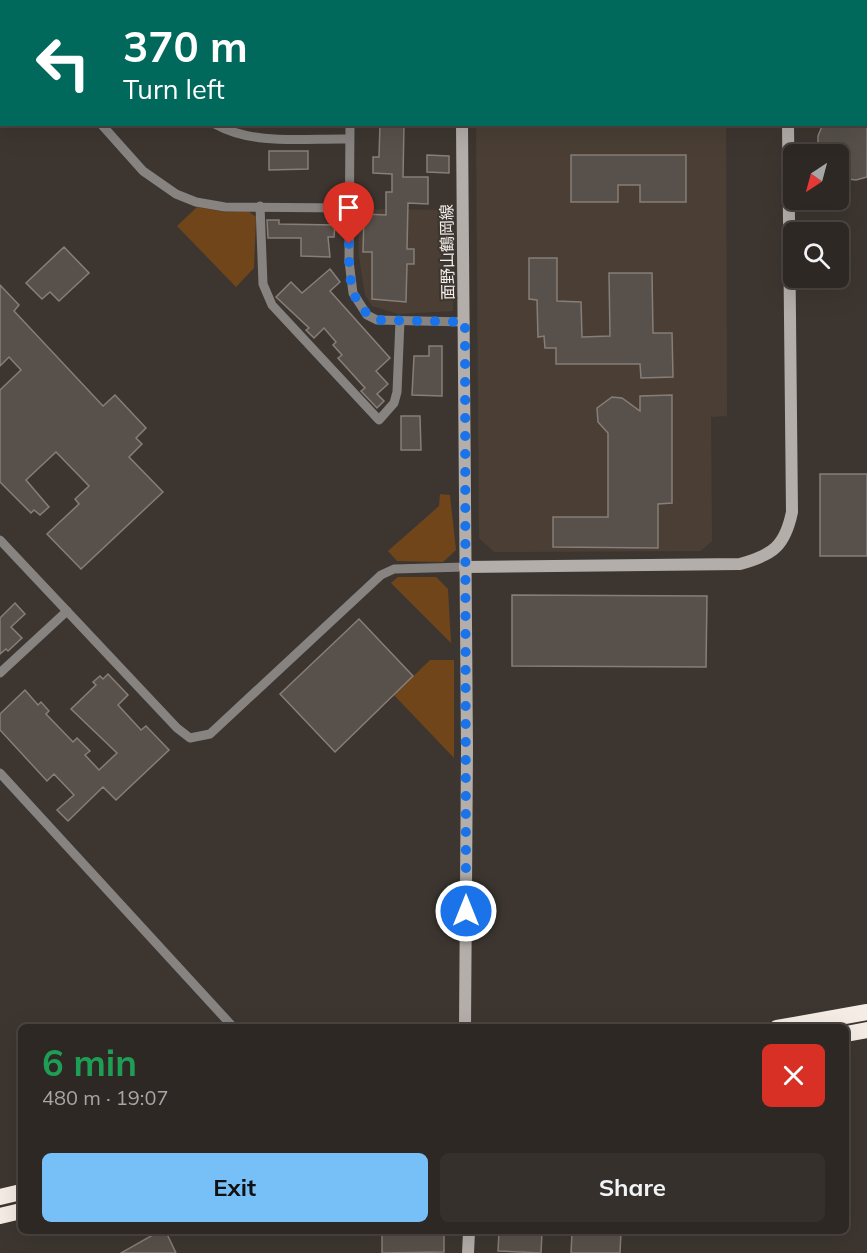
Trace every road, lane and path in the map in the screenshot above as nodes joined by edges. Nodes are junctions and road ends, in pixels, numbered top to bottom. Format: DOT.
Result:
graph roads {
  1 [pos="103,126"];
  2 [pos="218,126"];
  3 [pos="350,126"];
  4 [pos="462,126"];
  5 [pos="788,126"];
  6 [pos="349,139"];
  7 [pos="260,206"];
  8 [pos="348,208"];
  9 [pos="400,321"];
  10 [pos="465,322"];
  11 [pos="0,540"];
  12 [pos="465,567"];
  13 [pos="67,611"];
  14 [pos="0,673"];
  15 [pos="0,773"];
  16 [pos="867,1012"];
  17 [pos="230,1024"];
  18 [pos="465,1024"];
  19 [pos="800,1024"];
  20 [pos="867,1030"];
  21 [pos="849,1033"];
  22 [pos="18,1193"];
  23 [pos="0,1197"];
  24 [pos="18,1212"];
  25 [pos="0,1216"];
  26 [pos="469,1234"];
  27 [pos="468,1253"];
  1 -- 7 [label="street"];
  2 -- 6 [label="street"];
  3 -- 6 [label="street"];
  4 -- 10 [label="main road, 面野山鶴岡線"];
  5 -- 12 [label="main road"];
  6 -- 8 [label="street"];
  7 -- 8 [label="street"];
  7 -- 9 [label="street"];
  8 -- 9 [label="street"];
  9 -- 10 [label="street"];
  10 -- 12 [label="main road, 面野山鶴岡線"];
  11 -- 13 [label="street"];
  12 -- 13 [label="street"];
  12 -- 18 [label="main road, 面野山鶴岡線"];
  13 -- 14 [label="street"];
  15 -- 17 [label="street"];
  16 -- 19 [label="highway"];
  20 -- 21 [label="highway"];
  22 -- 23 [label="highway"];
  24 -- 25 [label="highway"];
  26 -- 27 [label="main road"];
}
